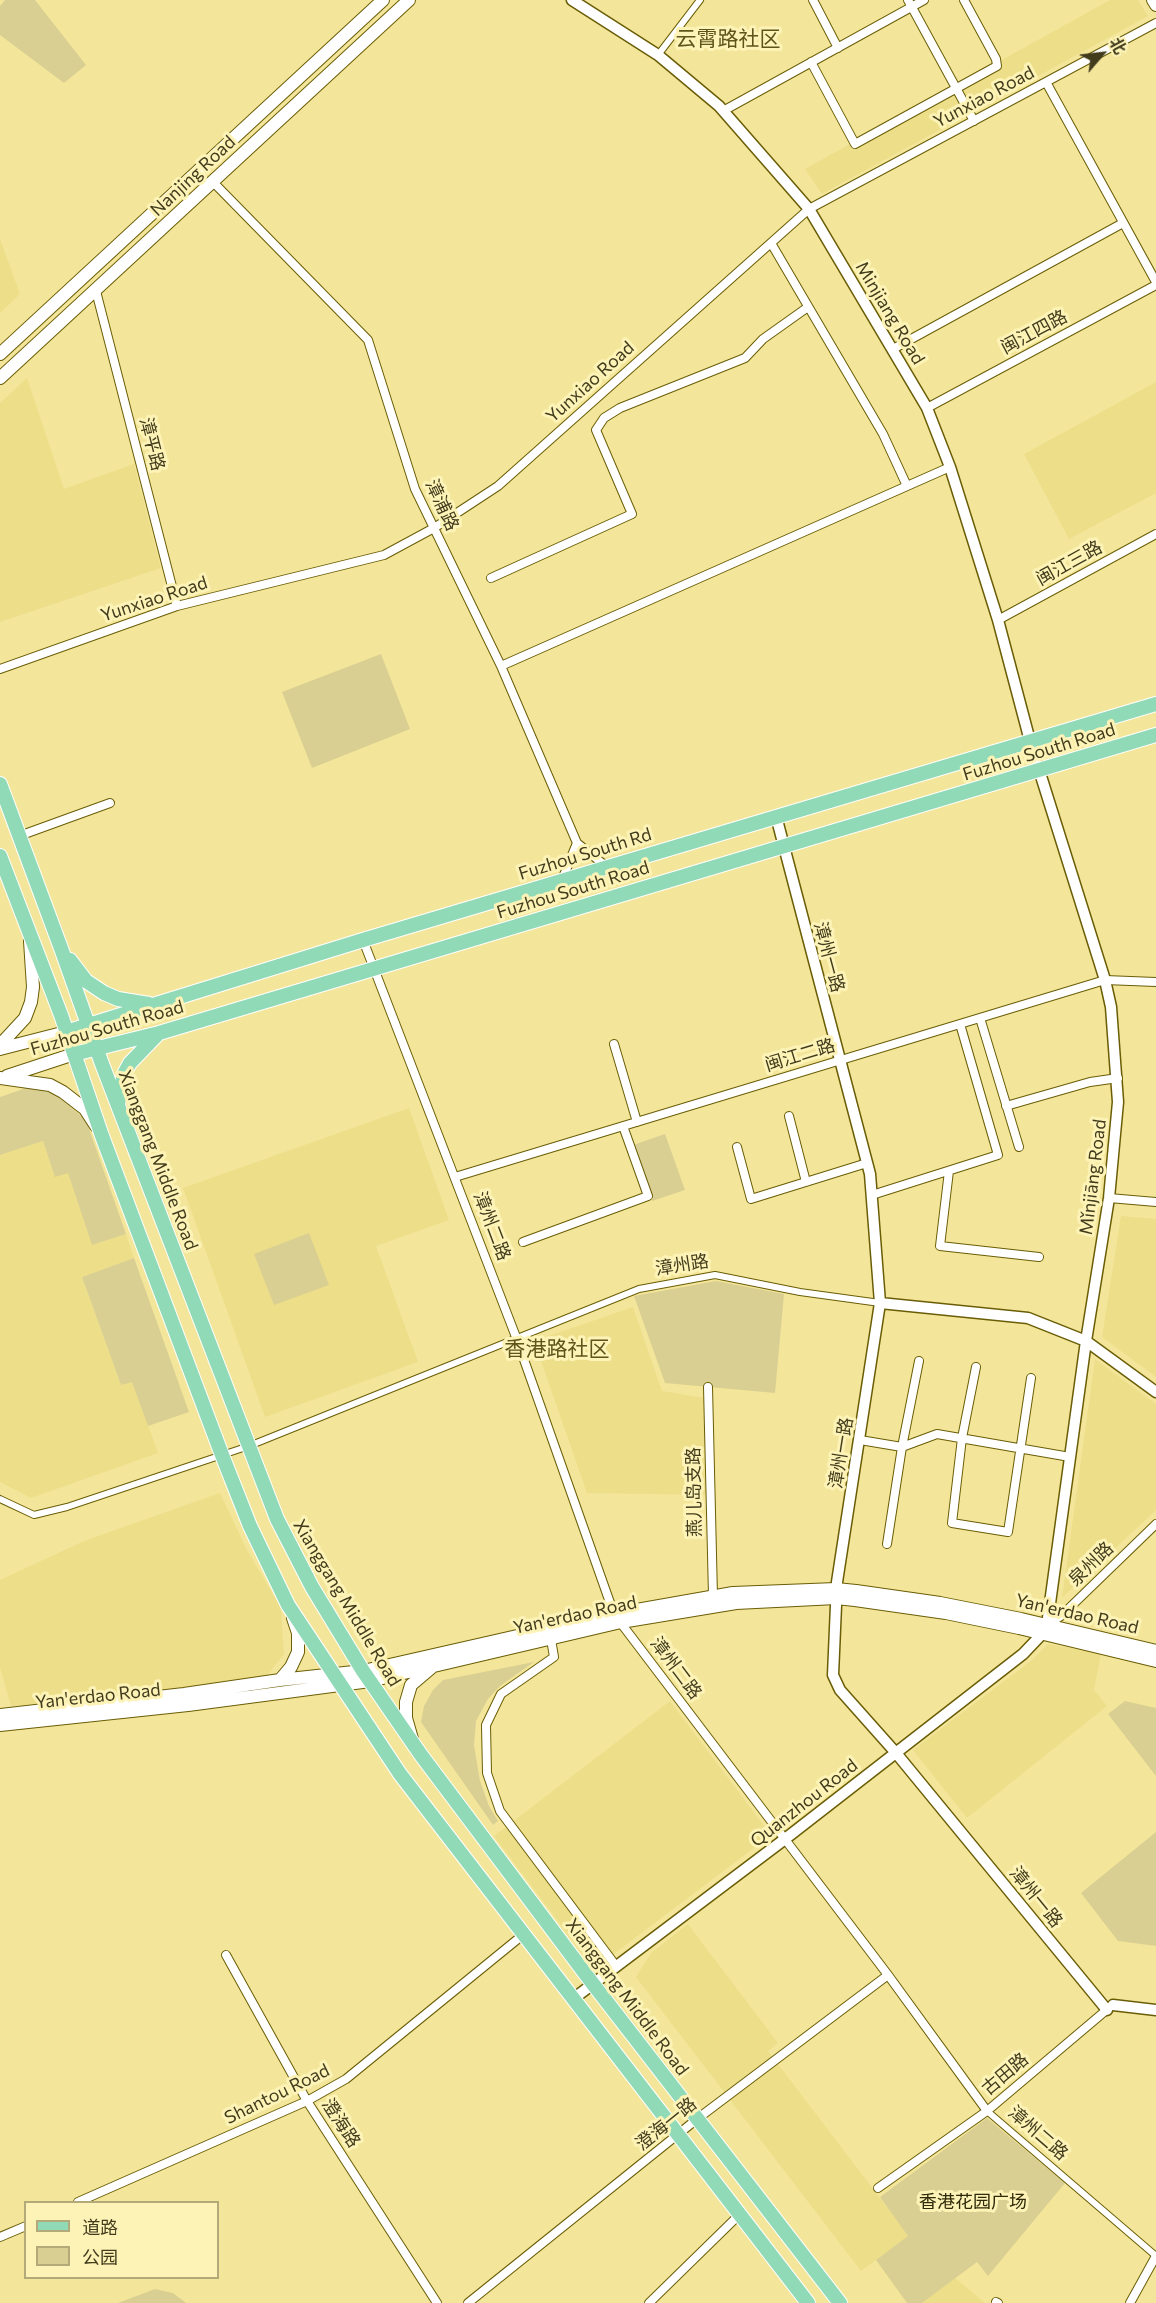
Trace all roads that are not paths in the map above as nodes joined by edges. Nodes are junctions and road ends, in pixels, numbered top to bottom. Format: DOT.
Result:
graph roads {
  1 [pos="383,0"];
  2 [pos="409,0"];
  3 [pos="572,0"];
  4 [pos="700,0"];
  5 [pos="813,0"];
  6 [pos="924,0"];
  7 [pos="964,0"];
  8 [pos="1153,0"];
  9 [pos="910,3"];
  10 [pos="1156,5"];
  11 [pos="1156,23"];
  12 [pos="837,48"];
  13 [pos="658,55"];
  14 [pos="811,62"];
  15 [pos="1046,82"];
  16 [pos="955,88"];
  17 [pos="723,111"];
  18 [pos="974,121"];
  19 [pos="213,182"];
  20 [pos="809,209"];
  21 [pos="1123,223"];
  22 [pos="771,243"];
  23 [pos="1156,284"];
  24 [pos="96,291"];
  25 [pos="808,307"];
  26 [pos="892,350"];
  27 [pos="0,354"];
  28 [pos="0,378"];
  29 [pos="927,408"];
  30 [pos="950,467"];
  31 [pos="907,486"];
  32 [pos="434,528"];
  33 [pos="1156,534"];
  34 [pos="492,578"];
  35 [pos="177,606"];
  36 [pos="998,620"];
  37 [pos="501,666"];
  38 [pos="0,669"];
  39 [pos="1156,704"];
  40 [pos="1156,735"];
  41 [pos="1030,741"];
  42 [pos="1039,770"];
  43 [pos="0,784"];
  44 [pos="110,803"];
  45 [pos="776,816"];
  46 [pos="19,836"];
  47 [pos="577,843"];
  48 [pos="782,846"];
  49 [pos="0,856"];
  50 [pos="607,867"];
  51 [pos="562,880"];
  52 [pos="30,940"];
  53 [pos="363,940"];
  54 [pos="62,951"];
  55 [pos="374,968"];
  56 [pos="1105,980"];
  57 [pos="1156,982"];
  58 [pos="151,1004"];
  59 [pos="980,1018"];
  60 [pos="960,1024"];
  61 [pos="88,1025"];
  62 [pos="66,1032"];
  63 [pos="159,1033"];
  64 [pos="614,1044"];
  65 [pos="0,1047"];
  66 [pos="96,1047"];
  67 [pos="74,1054"];
  68 [pos="839,1061"];
  69 [pos="0,1078"];
  70 [pos="1118,1078"];
  71 [pos="118,1104"];
  72 [pos="1006,1106"];
  73 [pos="789,1116"];
  74 [pos="637,1122"];
  75 [pos="623,1126"];
  76 [pos="102,1136"];
  77 [pos="737,1147"];
  78 [pos="1018,1147"];
  79 [pos="867,1163"];
  80 [pos="949,1171"];
  81 [pos="455,1177"];
  82 [pos="806,1182"];
  83 [pos="872,1195"];
  84 [pos="1109,1198"];
  85 [pos="1156,1202"];
  86 [pos="523,1242"];
  87 [pos="1039,1257"];
  88 [pos="880,1304"];
  89 [pos="516,1337"];
  90 [pos="1086,1341"];
  91 [pos="919,1361"];
  92 [pos="976,1367"];
  93 [pos="1031,1378"];
  94 [pos="708,1387"];
  95 [pos="1156,1392"];
  96 [pos="962,1438"];
  97 [pos="860,1440"];
  98 [pos="249,1446"];
  99 [pos="902,1446"];
  100 [pos="1021,1449"];
  101 [pos="222,1455"];
  102 [pos="1070,1457"];
  103 [pos="0,1499"];
  104 [pos="1156,1524"];
  105 [pos="887,1544"];
  106 [pos="836,1594"];
  107 [pos="713,1596"];
  108 [pos="288,1605"];
  109 [pos="617,1618"];
  110 [pos="1044,1629"];
  111 [pos="551,1639"];
  112 [pos="1156,1651"];
  113 [pos="1156,1662"];
  114 [pos="434,1666"];
  115 [pos="366,1676"];
  116 [pos="280,1680"];
  117 [pos="338,1680"];
  118 [pos="0,1714"];
  119 [pos="0,1725"];
  120 [pos="413,1743"];
  121 [pos="896,1753"];
  122 [pos="785,1839"];
  123 [pos="524,1934"];
  124 [pos="226,1955"];
  125 [pos="616,1966"];
  126 [pos="888,1975"];
  127 [pos="593,1984"];
  128 [pos="573,1999"];
  129 [pos="1110,2007"];
  130 [pos="1156,2010"];
  131 [pos="307,2101"];
  132 [pos="987,2111"];
  133 [pos="697,2119"];
  134 [pos="678,2136"];
  135 [pos="878,2188"];
  136 [pos="80,2201"];
  137 [pos="739,2215"];
  138 [pos="24,2227"];
  139 [pos="0,2237"];
  140 [pos="1156,2256"];
  141 [pos="437,2303"];
  142 [pos="468,2303"];
  143 [pos="649,2303"];
  144 [pos="808,2303"];
  145 [pos="840,2303"];
  146 [pos="1130,2303"];
  1 -- 27 [label="main road, Nanjing Road"];
  2 -- 19 [label="main road, Nanjing Road"];
  3 -- 13 [label="street, Minjiang Road"];
  4 -- 13 [label="street"];
  5 -- 12 [label="street"];
  6 -- 9 [label="street"];
  7 -- 16 [label="street"];
  8 -- 10 [label="main road"];
  9 -- 12 [label="street"];
  9 -- 16 [label="street"];
  11 -- 15 [label="street, Yunxiao Road"];
  12 -- 14 [label="street"];
  13 -- 17 [label="street, Minjiang Road"];
  14 -- 16 [label="street"];
  14 -- 17 [label="street"];
  15 -- 18 [label="street, Yunxiao Road"];
  15 -- 21 [label="street"];
  16 -- 18 [label="street"];
  17 -- 20 [label="street, Minjiang Road"];
  18 -- 20 [label="street, Yunxiao Road"];
  19 -- 24 [label="main road, Nanjing Road"];
  19 -- 32 [label="street, 漳浦路"];
  20 -- 22 [label="street, Yunxiao Road"];
  20 -- 26 [label="street, Minjiang Road"];
  21 -- 23 [label="street"];
  21 -- 26 [label="street"];
  22 -- 25 [label="street"];
  22 -- 32 [label="street, Yunxiao Road"];
  23 -- 29 [label="street, 闽江四路"];
  24 -- 28 [label="main road, Nanjing Road"];
  24 -- 35 [label="street, 漳平路"];
  25 -- 31 [label="street"];
  25 -- 34 [label="street"];
  26 -- 29 [label="street, Minjiang Road"];
  29 -- 30 [label="street, Minjiang Road"];
  30 -- 31 [label="street"];
  30 -- 36 [label="street, Minjiang Road"];
  31 -- 37 [label="street"];
  32 -- 35 [label="street, Yunxiao Road"];
  32 -- 37 [label="street, 漳浦路"];
  33 -- 36 [label="street, 闽江三路"];
  35 -- 38 [label="street, Yunxiao Road"];
  36 -- 41 [label="street, Minjiang Road"];
  37 -- 47 [label="street, 漳浦路"];
  39 -- 41 [label="main road, Fuzhou South Road"];
  40 -- 42 [label="main road, Fuzhou South Road"];
  41 -- 42 [label="street, Mǐnjiāng Road"];
  41 -- 45 [label="main road, Fuzhou South Rd"];
  42 -- 48 [label="main road, Fuzhou South Road"];
  42 -- 56 [label="street, Mǐnjiāng Road"];
  43 -- 46 [label="main road, Xianggang Middle Road"];
  44 -- 46 [label="street"];
  45 -- 48 [label="street, 漳州一路"];
  45 -- 50 [label="main road, Fuzhou South Rd"];
  46 -- 54 [label="main road, Xianggang Middle Road"];
  47 -- 50 [label="street"];
  47 -- 51 [label="street"];
  48 -- 55 [label="main road, Fuzhou South Road"];
  48 -- 68 [label="street, 漳州一路"];
  49 -- 52 [label="main road"];
  50 -- 51 [label="main road, Fuzhou South Rd"];
  51 -- 53 [label="main road, Fuzhou South Rd"];
  52 -- 62 [label="main road"];
  52 -- 65 [label="main road"];
  53 -- 55 [label="street, 漳州二路"];
  53 -- 58 [label="main road, Fuzhou South Rd"];
  54 -- 58 [label="main road"];
  54 -- 61 [label="main road, Xianggang Middle Road"];
  55 -- 63 [label="main road, Fuzhou South Road"];
  55 -- 81 [label="street, 漳州二路"];
  56 -- 57 [label="street, 闽江二路"];
  56 -- 59 [label="street, 闽江二路"];
  56 -- 70 [label="street, Mǐnjiāng Road"];
  58 -- 61 [label="main road, Fuzhou South Road"];
  59 -- 60 [label="street, 闽江二路"];
  59 -- 72 [label="street"];
  60 -- 68 [label="street, 闽江二路"];
  60 -- 80 [label="street"];
  61 -- 62 [label="main road, Fuzhou South Road"];
  61 -- 66 [label="main road, Xianggang Middle Road"];
  62 -- 65 [label="main road, Fuzhou South Road"];
  62 -- 67 [label="main road"];
  63 -- 66 [label="main road, Fuzhou South Road"];
  63 -- 71 [label="main road"];
  64 -- 74 [label="street"];
  66 -- 67 [label="main road, Fuzhou South Road"];
  66 -- 71 [label="main road, Xianggang Middle Road"];
  67 -- 69 [label="main road, Fuzhou South Road"];
  67 -- 76 [label="main road"];
  68 -- 74 [label="street, 闽江二路"];
  68 -- 79 [label="street, 漳州一路"];
  69 -- 76 [label="main road"];
  70 -- 72 [label="street"];
  70 -- 84 [label="street, Mǐnjiāng Road"];
  71 -- 98 [label="main road, Xianggang Middle Road"];
  72 -- 78 [label="street"];
  73 -- 82 [label="street"];
  74 -- 75 [label="street, 闽江二路"];
  75 -- 81 [label="street, 闽江二路"];
  75 -- 86 [label="street"];
  76 -- 101 [label="main road"];
  77 -- 82 [label="street"];
  79 -- 82 [label="street"];
  79 -- 83 [label="street, 漳州一路"];
  80 -- 83 [label="street"];
  80 -- 87 [label="street"];
  81 -- 89 [label="street, 漳州二路"];
  83 -- 88 [label="street, 漳州一路"];
  84 -- 85 [label="street"];
  84 -- 90 [label="street, Mǐnjiāng Road"];
  88 -- 89 [label="street, 漳州路"];
  88 -- 90 [label="street, 漳州路"];
  88 -- 97 [label="street, 漳州一路"];
  89 -- 98 [label="street, 漳州路"];
  89 -- 109 [label="street, 漳州二路"];
  90 -- 95 [label="street, 漳州路"];
  90 -- 102 [label="street, Mǐnjiāng Road"];
  91 -- 99 [label="street"];
  92 -- 96 [label="street"];
  93 -- 100 [label="street"];
  94 -- 107 [label="street, 燕儿岛支路"];
  96 -- 99 [label="street"];
  96 -- 100 [label="street"];
  96 -- 100 [label="street"];
  97 -- 99 [label="street"];
  97 -- 106 [label="street, 漳州一路"];
  98 -- 101 [label="street, 漳州路"];
  98 -- 115 [label="main road, Xianggang Middle Road"];
  99 -- 105 [label="street"];
  100 -- 102 [label="street"];
  101 -- 103 [label="street, 漳州路"];
  101 -- 108 [label="main road"];
  102 -- 110 [label="street, Mǐnjiāng Road"];
  104 -- 110 [label="street, 泉州路"];
  106 -- 107 [label="main road, Yan'erdao Road"];
  106 -- 109 [label="main road, Yan'erdao Road"];
  106 -- 110 [label="main road, Yan'erdao Road"];
  106 -- 121 [label="street, 漳州一路"];
  107 -- 109 [label="main road, Yan'erdao Road"];
  108 -- 116 [label="main road"];
  108 -- 117 [label="main road"];
  109 -- 111 [label="main road, Yan'erdao Road"];
  109 -- 115 [label="main road, Yan'erdao Road"];
  109 -- 122 [label="street, 漳州二路"];
  110 -- 112 [label="main road, Yan'erdao Road"];
  110 -- 113 [label="main road, Yan'erdao Road"];
  110 -- 121 [label="street, Quanzhou Road"];
  111 -- 114 [label="main road, Yan'erdao Road"];
  111 -- 125 [label="street"];
  114 -- 115 [label="main road, Yan'erdao Road"];
  114 -- 120 [label="main road"];
  115 -- 117 [label="main road, Yan'erdao Road"];
  115 -- 120 [label="main road, Xianggang Middle Road"];
  116 -- 117 [label="main road, Yan'erdao Road"];
  116 -- 118 [label="main road, Yan'erdao Road"];
  117 -- 119 [label="main road, Yan'erdao Road"];
  117 -- 123 [label="main road"];
  120 -- 127 [label="main road, Xianggang Middle Road"];
  121 -- 122 [label="street, Quanzhou Road"];
  121 -- 129 [label="street, 漳州一路"];
  122 -- 125 [label="street, Quanzhou Road"];
  122 -- 126 [label="street, 漳州二路"];
  123 -- 128 [label="main road"];
  123 -- 131 [label="street, Shantou Road"];
  124 -- 131 [label="street, 澄海路"];
  125 -- 127 [label="street, Quanzhou Road"];
  126 -- 132 [label="street, 漳州二路"];
  126 -- 133 [label="street, 澄海一路"];
  127 -- 128 [label="street, Quanzhou Road"];
  127 -- 133 [label="main road, Xianggang Middle Road"];
  128 -- 134 [label="main road"];
  129 -- 130 [label="street"];
  129 -- 132 [label="street, 古田路"];
  131 -- 136 [label="street, Shantou Road"];
  131 -- 141 [label="street, 澄海路"];
  132 -- 135 [label="street, 古田路"];
  132 -- 140 [label="street, 漳州二路"];
  133 -- 134 [label="street, 澄海一路"];
  133 -- 145 [label="main road, Xianggang Middle Road"];
  134 -- 137 [label="main road"];
  134 -- 142 [label="street, 澄海一路"];
  137 -- 143 [label="street"];
  137 -- 144 [label="main road"];
  138 -- 139 [label="street"];
  140 -- 146 [label="street"];
}
